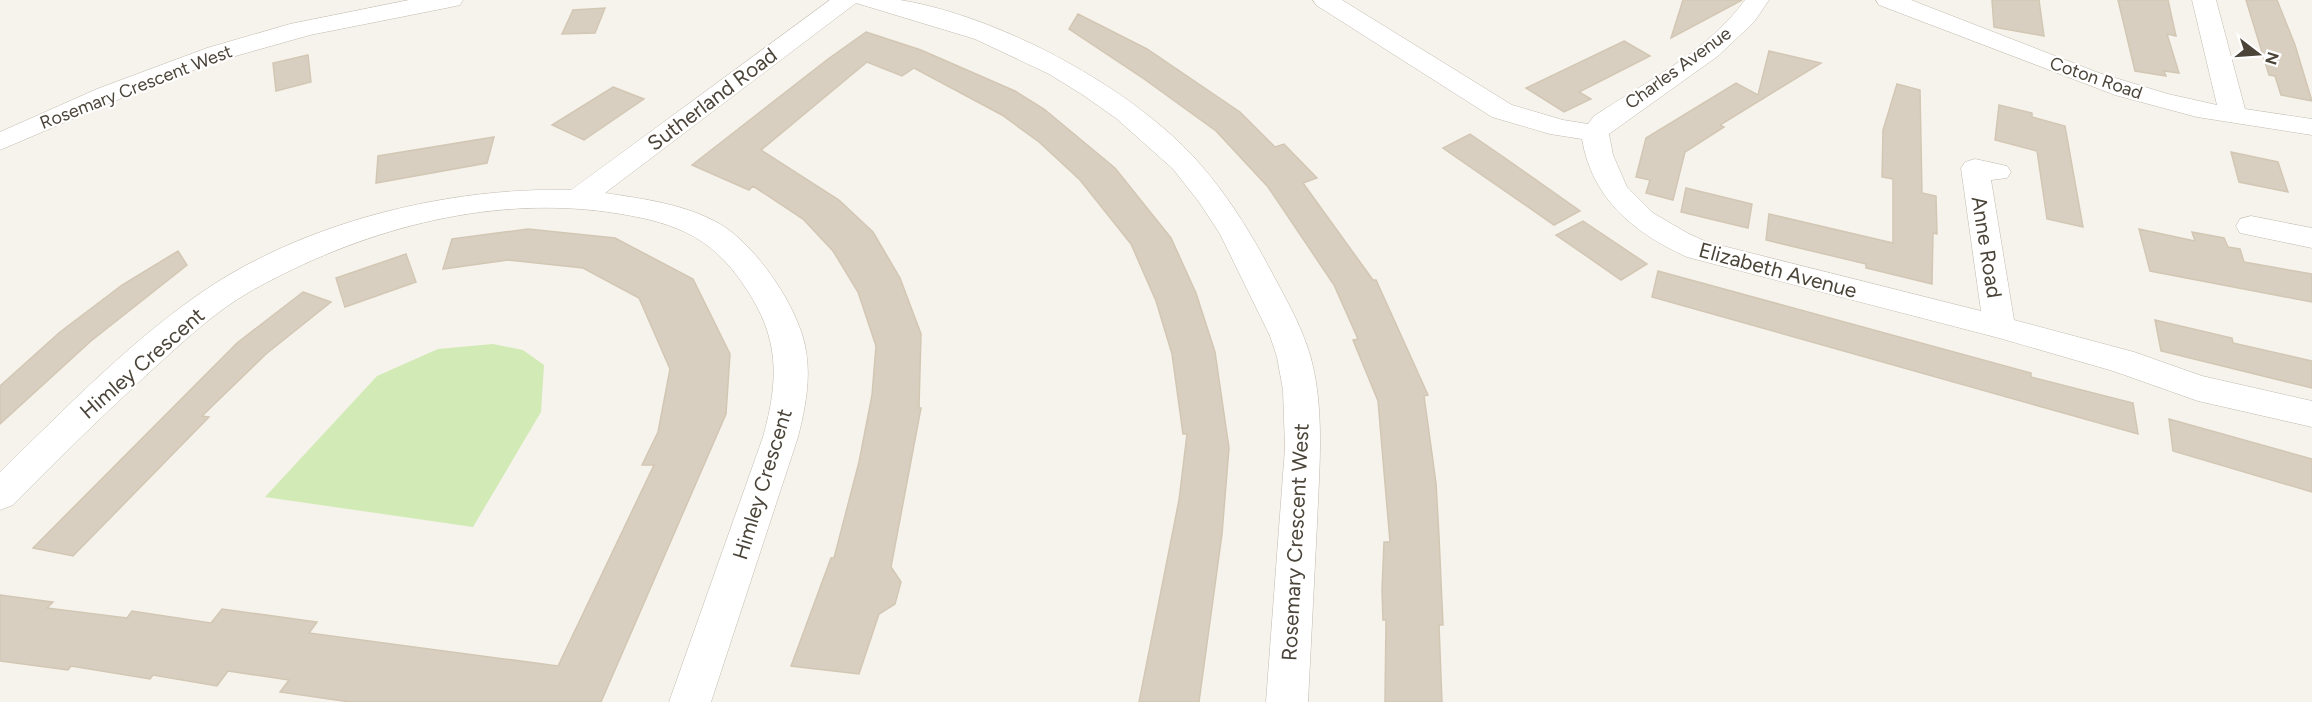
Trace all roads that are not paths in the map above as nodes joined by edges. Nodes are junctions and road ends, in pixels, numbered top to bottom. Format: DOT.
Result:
graph roads {
  1 [pos="451,0"];
  2 [pos="846,0"];
  3 [pos="866,0"];
  4 [pos="1325,0"];
  5 [pos="1757,0"];
  6 [pos="1888,0"];
  7 [pos="2204,0"];
  8 [pos="2234,116"];
  9 [pos="2312,127"];
  10 [pos="1595,133"];
  11 [pos="0,142"];
  12 [pos="1975,168"];
  13 [pos="578,199"];
  14 [pos="2251,226"];
  15 [pos="2298,229"];
  16 [pos="1999,327"];
  17 [pos="2312,414"];
  18 [pos="0,495"];
  19 [pos="690,702"];
  20 [pos="1287,702"];
  1 -- 11 [label="street, Rosemary Crescent West"];
  2 -- 13 [label="street, Sutherland Road"];
  3 -- 20 [label="street, Rosemary Crescent West"];
  4 -- 10 [label="street"];
  5 -- 10 [label="street, Charles Avenue"];
  6 -- 8 [label="street, Coton Road"];
  7 -- 8 [label="street"];
  8 -- 9 [label="street, Coton Road"];
  10 -- 16 [label="street, Elizabeth Avenue"];
  12 -- 16 [label="street, Anne Road"];
  13 -- 18 [label="street, Himley Crescent"];
  13 -- 19 [label="street, Himley Crescent"];
  14 -- 15 [label="street"];
  16 -- 17 [label="street, Elizabeth Avenue"];
}
